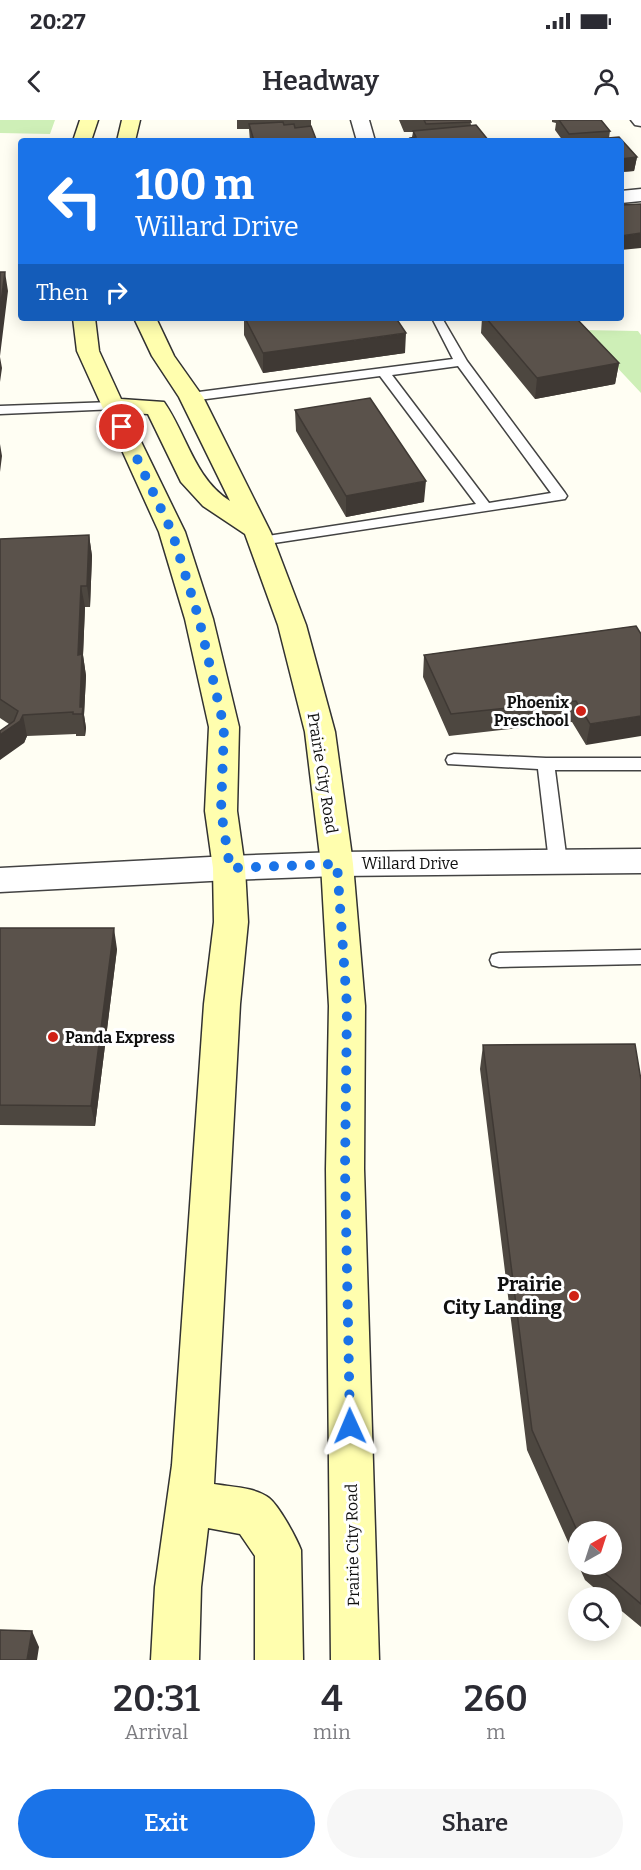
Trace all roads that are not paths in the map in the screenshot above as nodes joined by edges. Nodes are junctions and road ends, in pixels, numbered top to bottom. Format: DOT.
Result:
graph roads {
  1 [pos="89,120"];
  2 [pos="131,120"];
  3 [pos="360,120"];
  4 [pos="83,138"];
  5 [pos="127,138"];
  6 [pos="365,138"];
  7 [pos="641,195"];
  8 [pos="624,197"];
  9 [pos="84,321"];
  10 [pos="146,321"];
  11 [pos="438,321"];
  12 [pos="461,362"];
  13 [pos="383,372"];
  14 [pos="192,397"];
  15 [pos="112,406"];
  16 [pos="0,411"];
  17 [pos="484,507"];
  18 [pos="259,536"];
  19 [pos="454,760"];
  20 [pos="546,764"];
  21 [pos="641,764"];
  22 [pos="641,861"];
  23 [pos="558,862"];
  24 [pos="337,864"];
  25 [pos="230,868"];
  26 [pos="0,880"];
  27 [pos="641,957"];
  28 [pos="499,960"];
  29 [pos="190,1502"];
  30 [pos="175,1660"];
  31 [pos="279,1660"];
  32 [pos="355,1660"];
  1 -- 4 [label="main road"];
  2 -- 5 [label="main road"];
  3 -- 6 [label="street"];
  7 -- 8 [label="street"];
  9 -- 15 [label="main road"];
  10 -- 14 [label="main road, Prairie City Road"];
  11 -- 12 [label="lane"];
  12 -- 13 [label="lane"];
  12 -- 17 [label="lane"];
  13 -- 14 [label="lane"];
  13 -- 17 [label="lane"];
  14 -- 18 [label="main road, Prairie City Road"];
  15 -- 16 [label="lane"];
  15 -- 18 [label="main road"];
  15 -- 25 [label="main road"];
  17 -- 18 [label="lane"];
  18 -- 24 [label="main road, Prairie City Road"];
  19 -- 20 [label="lane"];
  20 -- 21 [label="lane"];
  20 -- 23 [label="lane"];
  22 -- 23 [label="street, Willard Drive"];
  23 -- 24 [label="street, Willard Drive"];
  24 -- 25 [label="street, Willard Drive"];
  24 -- 32 [label="main road, Prairie City Road"];
  25 -- 26 [label="street, Willard Drive"];
  25 -- 29 [label="main road"];
  27 -- 28 [label="lane"];
  29 -- 30 [label="main road"];
  29 -- 31 [label="main road"];
}
